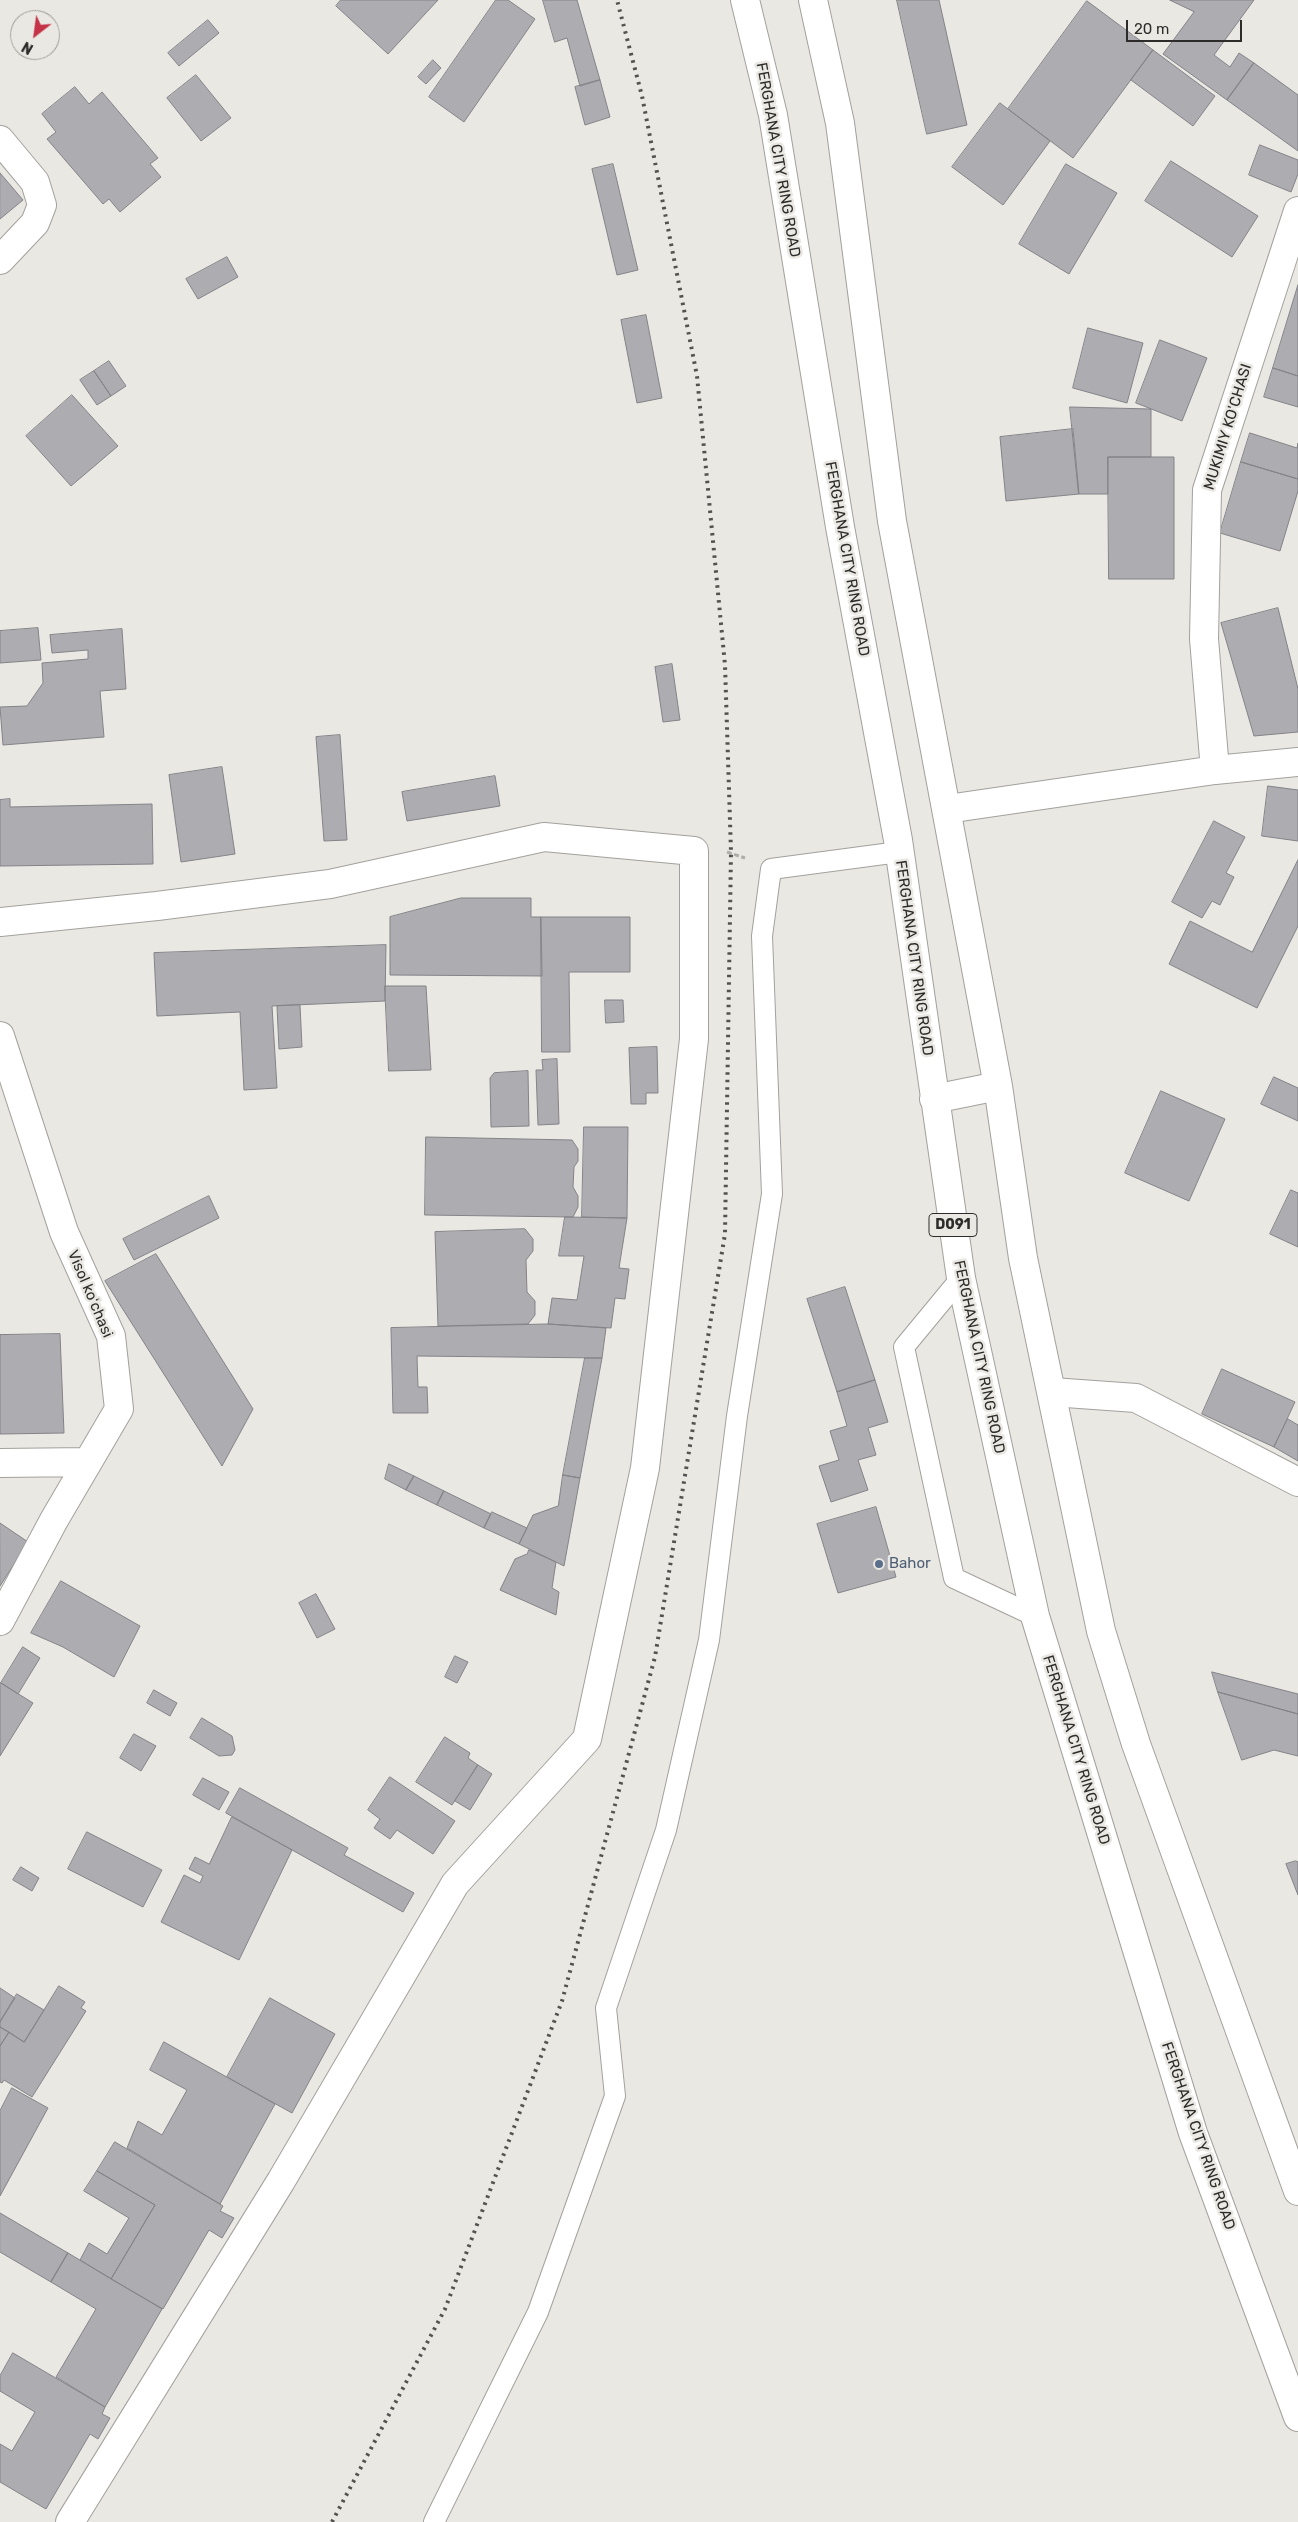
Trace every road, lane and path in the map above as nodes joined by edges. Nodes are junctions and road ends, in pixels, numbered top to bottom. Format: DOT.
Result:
graph roads {
  1 [pos="745,0"];
  2 [pos="813,0"];
  3 [pos="0,140"];
  4 [pos="1298,211"];
  5 [pos="0,260"];
  6 [pos="1298,762"];
  7 [pos="1215,770"];
  8 [pos="947,809"];
  9 [pos="694,851"];
  10 [pos="900,852"];
  11 [pos="771,868"];
  12 [pos="0,922"];
  13 [pos="0,1036"];
  14 [pos="998,1086"];
  15 [pos="934,1100"];
  16 [pos="961,1278"];
  17 [pos="1052,1392"];
  18 [pos="88,1462"];
  19 [pos="0,1463"];
  20 [pos="1298,1482"];
  21 [pos="1035,1616"];
  22 [pos="0,1621"];
  23 [pos="1298,2191"];
  24 [pos="1298,2417"];
  25 [pos="70,2522"];
  26 [pos="434,2522"];
  1 -- 10 [label="main road, FERGHANA CITY RING ROAD / D091"];
  2 -- 8 [label="main road"];
  3 -- 5 [label="main road"];
  4 -- 7 [label="main road, MUKIMIY KO'CHASI"];
  6 -- 7 [label="main road"];
  7 -- 8 [label="main road"];
  8 -- 14 [label="main road"];
  9 -- 11 [label="path"];
  9 -- 12 [label="main road"];
  9 -- 25 [label="main road"];
  10 -- 11 [label="lane"];
  10 -- 15 [label="main road, FERGHANA CITY RING ROAD / D091"];
  11 -- 26 [label="lane"];
  13 -- 18 [label="main road, Visol koʻchasi"];
  14 -- 15 [label="main road"];
  14 -- 17 [label="main road"];
  15 -- 16 [label="main road, FERGHANA CITY RING ROAD / D091"];
  16 -- 21 [label="main road, FERGHANA CITY RING ROAD / D091"];
  16 -- 21 [label="lane"];
  17 -- 20 [label="main road"];
  17 -- 23 [label="main road"];
  18 -- 19 [label="main road"];
  18 -- 22 [label="main road, Visol koʻchasi"];
  21 -- 24 [label="main road, FERGHANA CITY RING ROAD / D091"];
}
